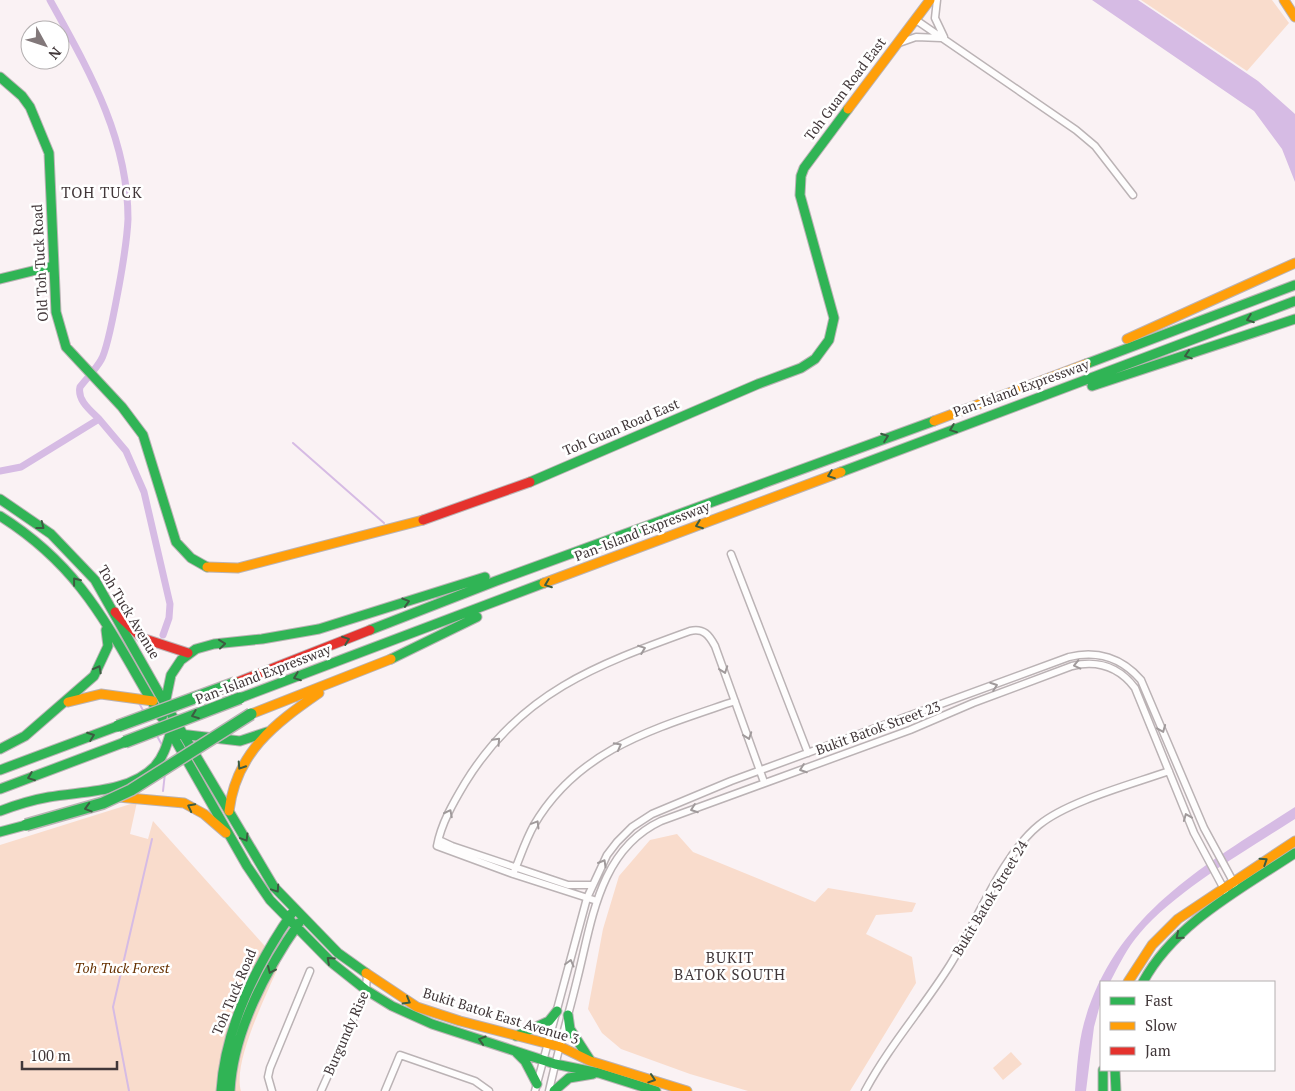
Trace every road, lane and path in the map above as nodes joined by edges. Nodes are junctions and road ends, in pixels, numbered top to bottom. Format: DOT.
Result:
graph roads {
  1 [pos="930,0"];
  2 [pos="937,0"];
  3 [pos="1284,0"];
  4 [pos="1291,0"];
  5 [pos="1295,6"];
  6 [pos="1295,16"];
  7 [pos="916,20"];
  8 [pos="945,38"];
  9 [pos="899,43"];
  10 [pos="0,77"];
  11 [pos="1133,195"];
  12 [pos="1295,264"];
  13 [pos="53,266"];
  14 [pos="0,279"];
  15 [pos="1295,285"];
  16 [pos="1295,301"];
  17 [pos="1295,318"];
  18 [pos="1096,358"];
  19 [pos="998,412"];
  20 [pos="143,435"];
  21 [pos="0,500"];
  22 [pos="0,516"];
  23 [pos="574,552"];
  24 [pos="732,554"];
  25 [pos="507,600"];
  26 [pos="115,612"];
  27 [pos="104,621"];
  28 [pos="188,653"];
  29 [pos="336,682"];
  30 [pos="151,701"];
  31 [pos="735,701"];
  32 [pos="164,702"];
  33 [pos="64,703"];
  34 [pos="167,716"];
  35 [pos="271,730"];
  36 [pos="171,733"];
  37 [pos="185,734"];
  38 [pos="0,749"];
  39 [pos="808,753"];
  40 [pos="0,770"];
  41 [pos="760,770"];
  42 [pos="1169,771"];
  43 [pos="764,782"];
  44 [pos="0,789"];
  45 [pos="80,794"];
  46 [pos="0,810"];
  47 [pos="229,811"];
  48 [pos="0,832"];
  49 [pos="230,836"];
  50 [pos="1295,841"];
  51 [pos="1295,853"];
  52 [pos="514,871"];
  53 [pos="1228,884"];
  54 [pos="592,885"];
  55 [pos="1234,895"];
  56 [pos="587,898"];
  57 [pos="597,901"];
  58 [pos="290,915"];
  59 [pos="299,924"];
  60 [pos="310,971"];
  61 [pos="367,974"];
  62 [pos="1129,981"];
  63 [pos="1143,981"];
  64 [pos="366,990"];
  65 [pos="562,1013"];
  66 [pos="515,1036"];
  67 [pos="549,1044"];
  68 [pos="561,1047"];
  69 [pos="512,1048"];
  70 [pos="543,1060"];
  71 [pos="590,1061"];
  72 [pos="555,1064"];
  73 [pos="1103,1071"];
  74 [pos="1115,1071"];
  75 [pos="599,1073"];
  76 [pos="536,1087"];
  77 [pos="221,1091"];
  78 [pos="230,1091"];
  79 [pos="272,1091"];
  80 [pos="321,1091"];
  81 [pos="386,1091"];
  82 [pos="489,1091"];
  83 [pos="549,1091"];
  84 [pos="554,1091"];
  85 [pos="656,1091"];
  86 [pos="688,1091"];
  87 [pos="865,1091"];
  88 [pos="1103,1091"];
  89 [pos="1116,1091"];
  1 -- 7 [label="main road, Toh Guan Road East"];
  2 -- 8 [label="street"];
  3 -- 6 [label="main road"];
  4 -- 5 [label="main road"];
  7 -- 8 [label="street"];
  7 -- 9 [label="main road, Toh Guan Road East"];
  8 -- 9 [label="street"];
  8 -- 11 [label="street"];
  9 -- 20 [label="main road, Toh Guan Road East"];
  10 -- 13 [label="main road, Old Toh Tuck Road"];
  12 -- 18 [label="main road"];
  13 -- 14 [label="main road"];
  13 -- 20 [label="main road, Old Toh Tuck Road"];
  15 -- 18 [label="main road, Pan-Island Expressway"];
  16 -- 19 [label="main road, Pan-Island Expressway, one-way"];
  17 -- 19 [label="main road, one-way"];
  23 -- 18 [label="main road, Pan-Island Expressway, one-way"];
  19 -- 25 [label="main road, Pan-Island Expressway, one-way"];
  21 -- 26 [label="main road, Toh Tuck Avenue, one-way"];
  27 -- 22 [label="main road, Toh Tuck Avenue, one-way"];
  28 -- 23 [label="main road, one-way"];
  40 -- 23 [label="main road, Pan-Island Expressway, one-way, bridge"];
  24 -- 39 [label="street"];
  25 -- 29 [label="main road"];
  25 -- 44 [label="main road, Pan-Island Expressway, one-way, bridge"];
  26 -- 28 [label="main road"];
  26 -- 32 [label="main road, Toh Tuck Avenue"];
  27 -- 30 [label="main road, Toh Tuck Avenue"];
  33 -- 27 [label="main road, one-way"];
  28 -- 32 [label="main road"];
  29 -- 35 [label="main road"];
  29 -- 48 [label="main road, one-way, bridge"];
  30 -- 32 [label="main road"];
  30 -- 33 [label="main road"];
  30 -- 34 [label="main road, Toh Tuck Avenue"];
  31 -- 41 [label="street, one-way"];
  52 -- 31 [label="street, one-way"];
  52 -- 31 [label="street, one-way"];
  32 -- 34 [label="main road"];
  33 -- 38 [label="main road"];
  34 -- 36 [label="main road, Bukit Batok East Avenue 3"];
  34 -- 37 [label="main road, Bukit Batok East Avenue 3"];
  35 -- 37 [label="main road"];
  35 -- 47 [label="main road, one-way"];
  36 -- 37 [label="main road"];
  36 -- 45 [label="main road"];
  36 -- 49 [label="main road, Bukit Batok East Avenue 3"];
  37 -- 47 [label="main road, Bukit Batok East Avenue 3"];
  39 -- 41 [label="street, Bukit Batok Street 23"];
  39 -- 53 [label="street, Bukit Batok Street 23, one-way"];
  41 -- 43 [label="street"];
  54 -- 41 [label="street, Bukit Batok Street 23, one-way"];
  42 -- 43 [label="street, Bukit Batok Street 23, one-way"];
  53 -- 42 [label="street, Bukit Batok Street 23, one-way"];
  42 -- 87 [label="street, Bukit Batok Street 24"];
  43 -- 57 [label="street, Bukit Batok Street 23, one-way"];
  45 -- 46 [label="main road"];
  49 -- 45 [label="main road, one-way"];
  47 -- 58 [label="main road, Bukit Batok East Avenue 3, one-way"];
  49 -- 58 [label="main road, Bukit Batok East Avenue 3"];
  53 -- 50 [label="main road, one-way"];
  51 -- 55 [label="main road"];
  52 -- 54 [label="street"];
  52 -- 56 [label="street"];
  53 -- 55 [label="street, Bukit Batok Street 23"];
  53 -- 55 [label="street, Bukit Batok Street 23"];
  53 -- 62 [label="main road"];
  54 -- 56 [label="street, Bukit Batok Street 23"];
  55 -- 63 [label="main road, one-way"];
  56 -- 57 [label="street"];
  65 -- 56 [label="street, Bukit Batok Street 23, one-way"];
  57 -- 65 [label="street, Bukit Batok Street 23"];
  58 -- 59 [label="main road, Bukit Batok East Avenue 3"];
  58 -- 77 [label="main road, Toh Tuck Road"];
  59 -- 61 [label="main road, Bukit Batok East Avenue 3"];
  64 -- 59 [label="main road, Bukit Batok East Avenue 3, one-way"];
  59 -- 78 [label="main road, Toh Tuck Road, one-way"];
  60 -- 79 [label="street"];
  61 -- 64 [label="street, Burgundy Rise"];
  61 -- 66 [label="main road, Bukit Batok East Avenue 3, one-way"];
  69 -- 64 [label="main road, Bukit Batok East Avenue 3, one-way"];
  64 -- 80 [label="street, Burgundy Rise"];
  65 -- 66 [label="main road"];
  65 -- 67 [label="street, Bukit Batok Street 23"];
  65 -- 68 [label="street, Bukit Batok Street 23"];
  65 -- 71 [label="main road"];
  66 -- 67 [label="main road, Bukit Batok East Avenue 3"];
  67 -- 68 [label="main road, Bukit Batok East Avenue 3"];
  67 -- 70 [label="street, Bukit Batok Street 23"];
  68 -- 71 [label="main road, Bukit Batok East Avenue 3"];
  68 -- 72 [label="street, Bukit Batok Street 23"];
  69 -- 70 [label="main road, Bukit Batok East Avenue 3"];
  69 -- 76 [label="main road"];
  70 -- 72 [label="main road, Bukit Batok East Avenue 3"];
  70 -- 76 [label="street, Bukit Batok Street 23"];
  71 -- 86 [label="main road, Bukit Batok East Avenue 3, one-way"];
  72 -- 75 [label="main road, Bukit Batok East Avenue 3"];
  72 -- 83 [label="street, Bukit Batok Street 23"];
  73 -- 88 [label="main road"];
  74 -- 89 [label="main road"];
  75 -- 84 [label="main road"];
  75 -- 85 [label="main road, Bukit Batok East Avenue 3"];
  81 -- 82 [label="street"];
}
